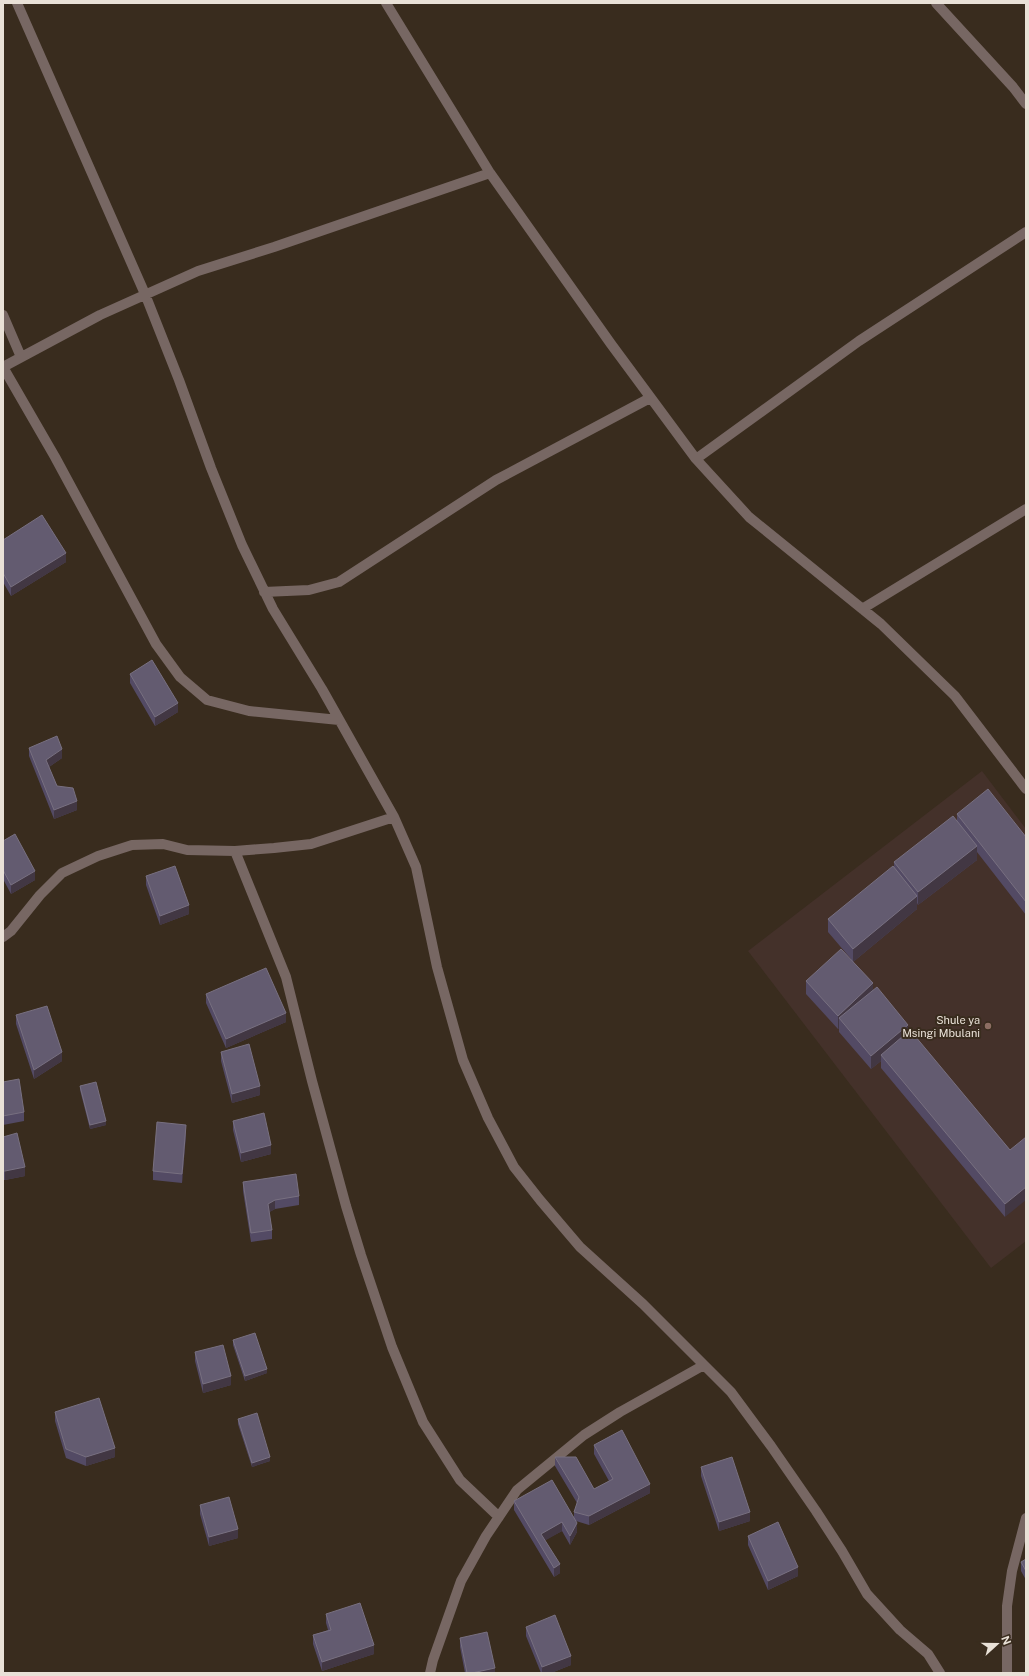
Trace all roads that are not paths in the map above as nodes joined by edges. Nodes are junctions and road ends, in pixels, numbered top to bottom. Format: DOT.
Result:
graph roads {
  1 [pos="17,3"];
  2 [pos="386,3"];
  3 [pos="936,3"];
  4 [pos="1026,104"];
  5 [pos="490,173"];
  6 [pos="1026,232"];
  7 [pos="145,294"];
  8 [pos="3,315"];
  9 [pos="20,357"];
  10 [pos="3,367"];
  11 [pos="650,398"];
  12 [pos="696,459"];
  13 [pos="1026,509"];
  14 [pos="264,592"];
  15 [pos="862,609"];
  16 [pos="338,720"];
  17 [pos="1026,789"];
  18 [pos="394,817"];
  19 [pos="235,851"];
  20 [pos="3,937"];
  21 [pos="704,1365"];
  22 [pos="499,1517"];
  23 [pos="1026,1518"];
  24 [pos="430,1673"];
  25 [pos="940,1673"];
  26 [pos="1006,1673"];
  1 -- 7 [label="street"];
  2 -- 5 [label="street"];
  3 -- 4 [label="street"];
  5 -- 7 [label="street"];
  5 -- 11 [label="street"];
  6 -- 12 [label="street"];
  7 -- 9 [label="street"];
  7 -- 14 [label="street"];
  8 -- 9 [label="street"];
  9 -- 10 [label="street"];
  10 -- 16 [label="street"];
  11 -- 12 [label="street"];
  11 -- 14 [label="street"];
  12 -- 15 [label="street"];
  13 -- 15 [label="street"];
  14 -- 16 [label="street"];
  15 -- 17 [label="street"];
  16 -- 18 [label="street"];
  18 -- 19 [label="street"];
  18 -- 21 [label="street"];
  19 -- 20 [label="street"];
  19 -- 22 [label="street"];
  21 -- 22 [label="street"];
  21 -- 25 [label="street"];
  22 -- 24 [label="street"];
  23 -- 26 [label="street"];
}
